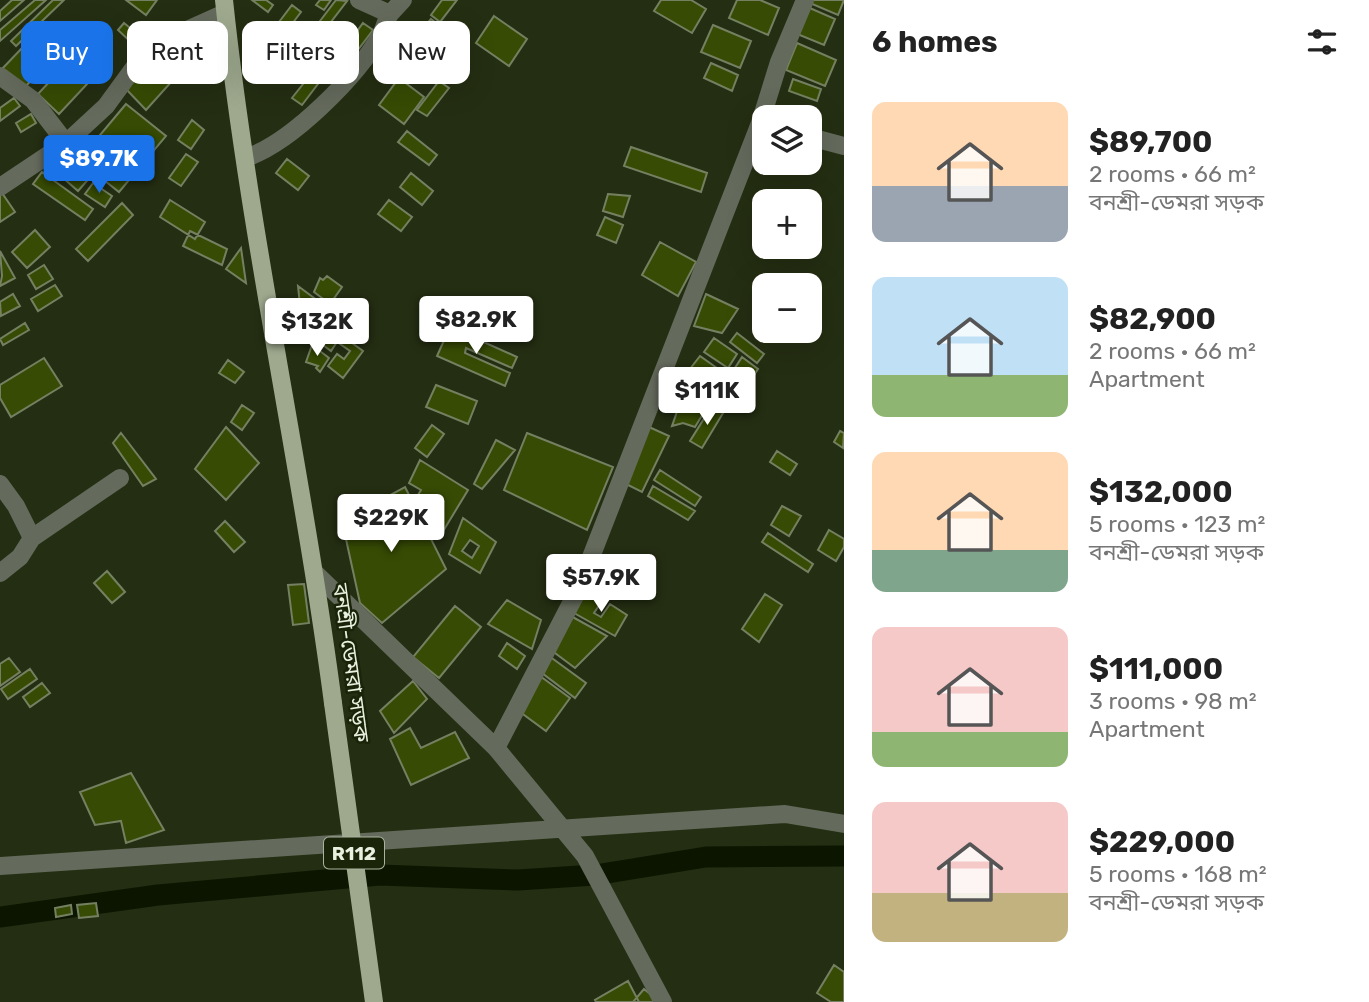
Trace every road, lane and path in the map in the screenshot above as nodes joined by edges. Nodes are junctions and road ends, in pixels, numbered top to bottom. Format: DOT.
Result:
graph roads {
  1 [pos="359,0"];
  2 [pos="403,0"];
  3 [pos="805,0"];
  4 [pos="225,6"];
  5 [pos="390,15"];
  6 [pos="0,76"];
  7 [pos="767,105"];
  8 [pos="822,140"];
  9 [pos="66,143"];
  10 [pos="844,146"];
  11 [pos="752,149"];
  12 [pos="245,158"];
  13 [pos="0,187"];
  14 [pos="120,478"];
  15 [pos="0,484"];
  16 [pos="32,538"];
  17 [pos="0,573"];
  18 [pos="316,573"];
  19 [pos="496,748"];
  20 [pos="844,824"];
  21 [pos="561,827"];
  22 [pos="0,866"];
  23 [pos="374,1002"];
  24 [pos="663,1002"];
  1 -- 5 [label="street"];
  2 -- 5 [label="street"];
  3 -- 7 [label="street"];
  4 -- 9 [label="street"];
  4 -- 12 [label="main road, বনশ্রী-ডেমরা সড়ক / R112"];
  5 -- 12 [label="street"];
  6 -- 9 [label="street"];
  8 -- 10 [label="street"];
  9 -- 13 [label="street"];
  11 -- 19 [label="street"];
  12 -- 18 [label="main road, বনশ্রী-ডেমরা সড়ক / R112"];
  14 -- 16 [label="street"];
  15 -- 16 [label="street"];
  16 -- 17 [label="street"];
  18 -- 19 [label="street"];
  18 -- 23 [label="main road, বনশ্রী-ডেমরা সড়ক / R112, bridge"];
  19 -- 21 [label="street"];
  20 -- 21 [label="street"];
  21 -- 22 [label="street"];
  21 -- 24 [label="street"];
}
